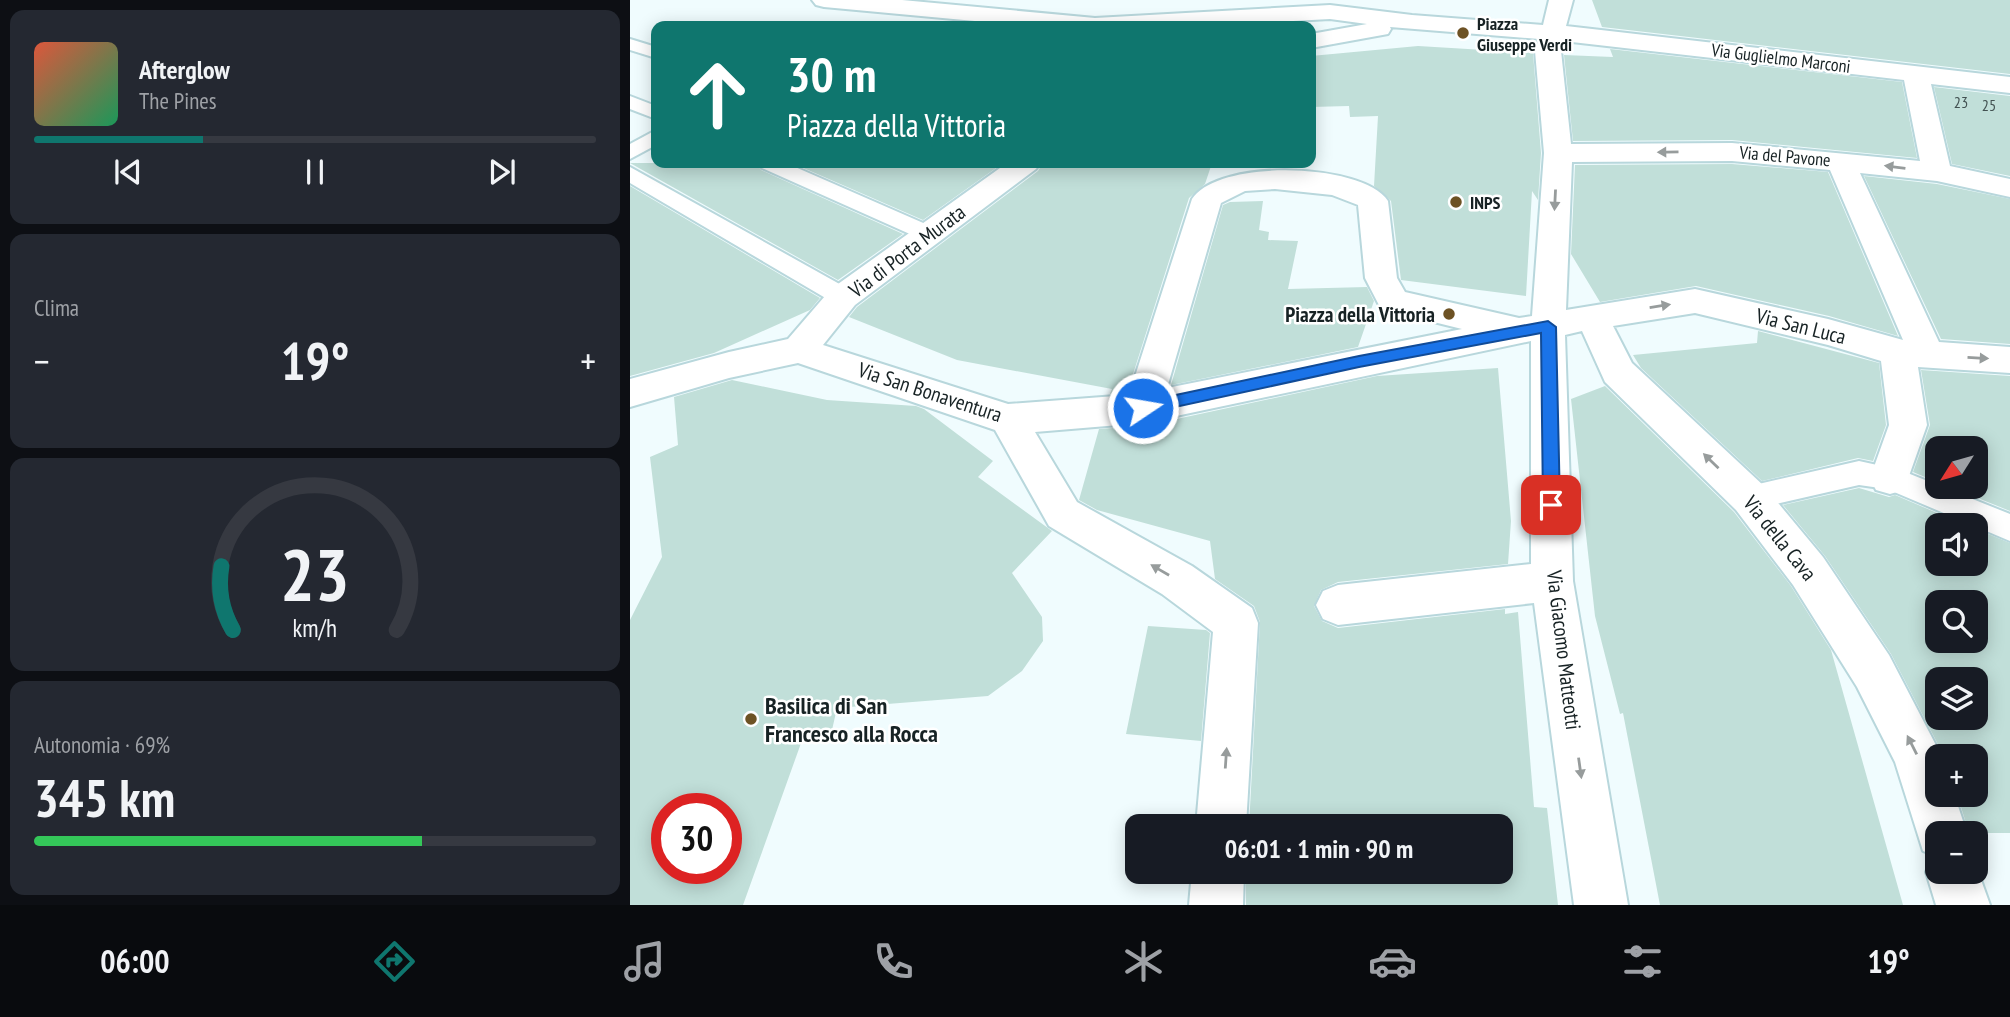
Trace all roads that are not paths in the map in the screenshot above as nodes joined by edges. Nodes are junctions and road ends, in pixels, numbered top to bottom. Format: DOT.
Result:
graph roads {
  1 [pos="824,0"];
  2 [pos="1130,0"];
  3 [pos="1441,0"];
  4 [pos="1561,0"];
  5 [pos="1071,21"];
  6 [pos="1109,21"];
  7 [pos="1162,21"];
  8 [pos="1412,22"];
  9 [pos="1458,25"];
  10 [pos="1316,40"];
  11 [pos="630,44"];
  12 [pos="1551,45"];
  13 [pos="651,51"];
  14 [pos="1916,74"];
  15 [pos="2010,85"];
  16 [pos="630,102"];
  17 [pos="651,111"];
  18 [pos="651,139"];
  19 [pos="630,153"];
  20 [pos="1558,153"];
  21 [pos="1840,161"];
  22 [pos="780,168"];
  23 [pos="1019,168"];
  24 [pos="1937,172"];
  25 [pos="630,174"];
  26 [pos="2010,188"];
  27 [pos="929,234"];
  28 [pos="843,298"];
  29 [pos="1393,302"];
  30 [pos="1592,317"];
  31 [pos="1535,328"];
  32 [pos="799,350"];
  33 [pos="1912,354"];
  34 [pos="1370,360"];
  35 [pos="2010,360"];
  36 [pos="630,393"];
  37 [pos="1143,408"];
  38 [pos="1008,419"];
  39 [pos="1891,478"];
  40 [pos="1750,498"];
  41 [pos="2010,528"];
  42 [pos="1552,582"];
  43 [pos="1338,605"];
  44 [pos="1223,814"];
  45 [pos="1937,821"];
  46 [pos="1217,884"];
  47 [pos="1956,884"];
  48 [pos="1216,905"];
  49 [pos="1601,905"];
  50 [pos="1962,905"];
  1 -- 5 [label="street"];
  2 -- 6 [label="street"];
  3 -- 9 [label="street"];
  4 -- 12 [label="street, Via Giacomo Matteotti"];
  7 -- 8 [label="street"];
  8 -- 9 [label="street"];
  8 -- 10 [label="street"];
  9 -- 12 [label="street"];
  11 -- 13 [label="lane"];
  12 -- 14 [label="street, Via Guglielmo Marconi"];
  12 -- 20 [label="street, Via Giacomo Matteotti"];
  14 -- 15 [label="street, Via Guglielmo Marconi"];
  14 -- 24 [label="street"];
  16 -- 17 [label="lane"];
  18 -- 19 [label="lane"];
  21 -- 20 [label="street, Via del Pavone, one-way"];
  20 -- 31 [label="street, Via Giacomo Matteotti, one-way"];
  24 -- 21 [label="street, Via del Pavone, one-way"];
  21 -- 33 [label="street"];
  22 -- 27 [label="lane"];
  23 -- 27 [label="street, Via di Porta Murata"];
  24 -- 26 [label="street, Via del Pavone"];
  25 -- 28 [label="lane"];
  27 -- 28 [label="street, Via di Porta Murata"];
  28 -- 32 [label="street, Via di Porta Murata"];
  29 -- 31 [label="street"];
  29 -- 34 [label="street"];
  29 -- 37 [label="street"];
  30 -- 31 [label="street"];
  30 -- 33 [label="street, Via San Luca, one-way"];
  40 -- 30 [label="street, Via della Cava, one-way"];
  31 -- 34 [label="street"];
  31 -- 42 [label="street, Via Giacomo Matteotti"];
  32 -- 36 [label="street"];
  32 -- 38 [label="street, Via San Bonaventura"];
  33 -- 35 [label="street, Via San Luca, one-way"];
  33 -- 39 [label="street"];
  34 -- 37 [label="street, Via San Bonaventura"];
  37 -- 38 [label="street, Via San Bonaventura"];
  44 -- 38 [label="street, one-way"];
  39 -- 40 [label="lane"];
  39 -- 41 [label="lane"];
  45 -- 40 [label="street, Via della Cava, one-way"];
  42 -- 43 [label="street"];
  42 -- 49 [label="street, Via Giacomo Matteotti, one-way"];
  46 -- 48 [label="street"];
  47 -- 50 [label="street"];
}
